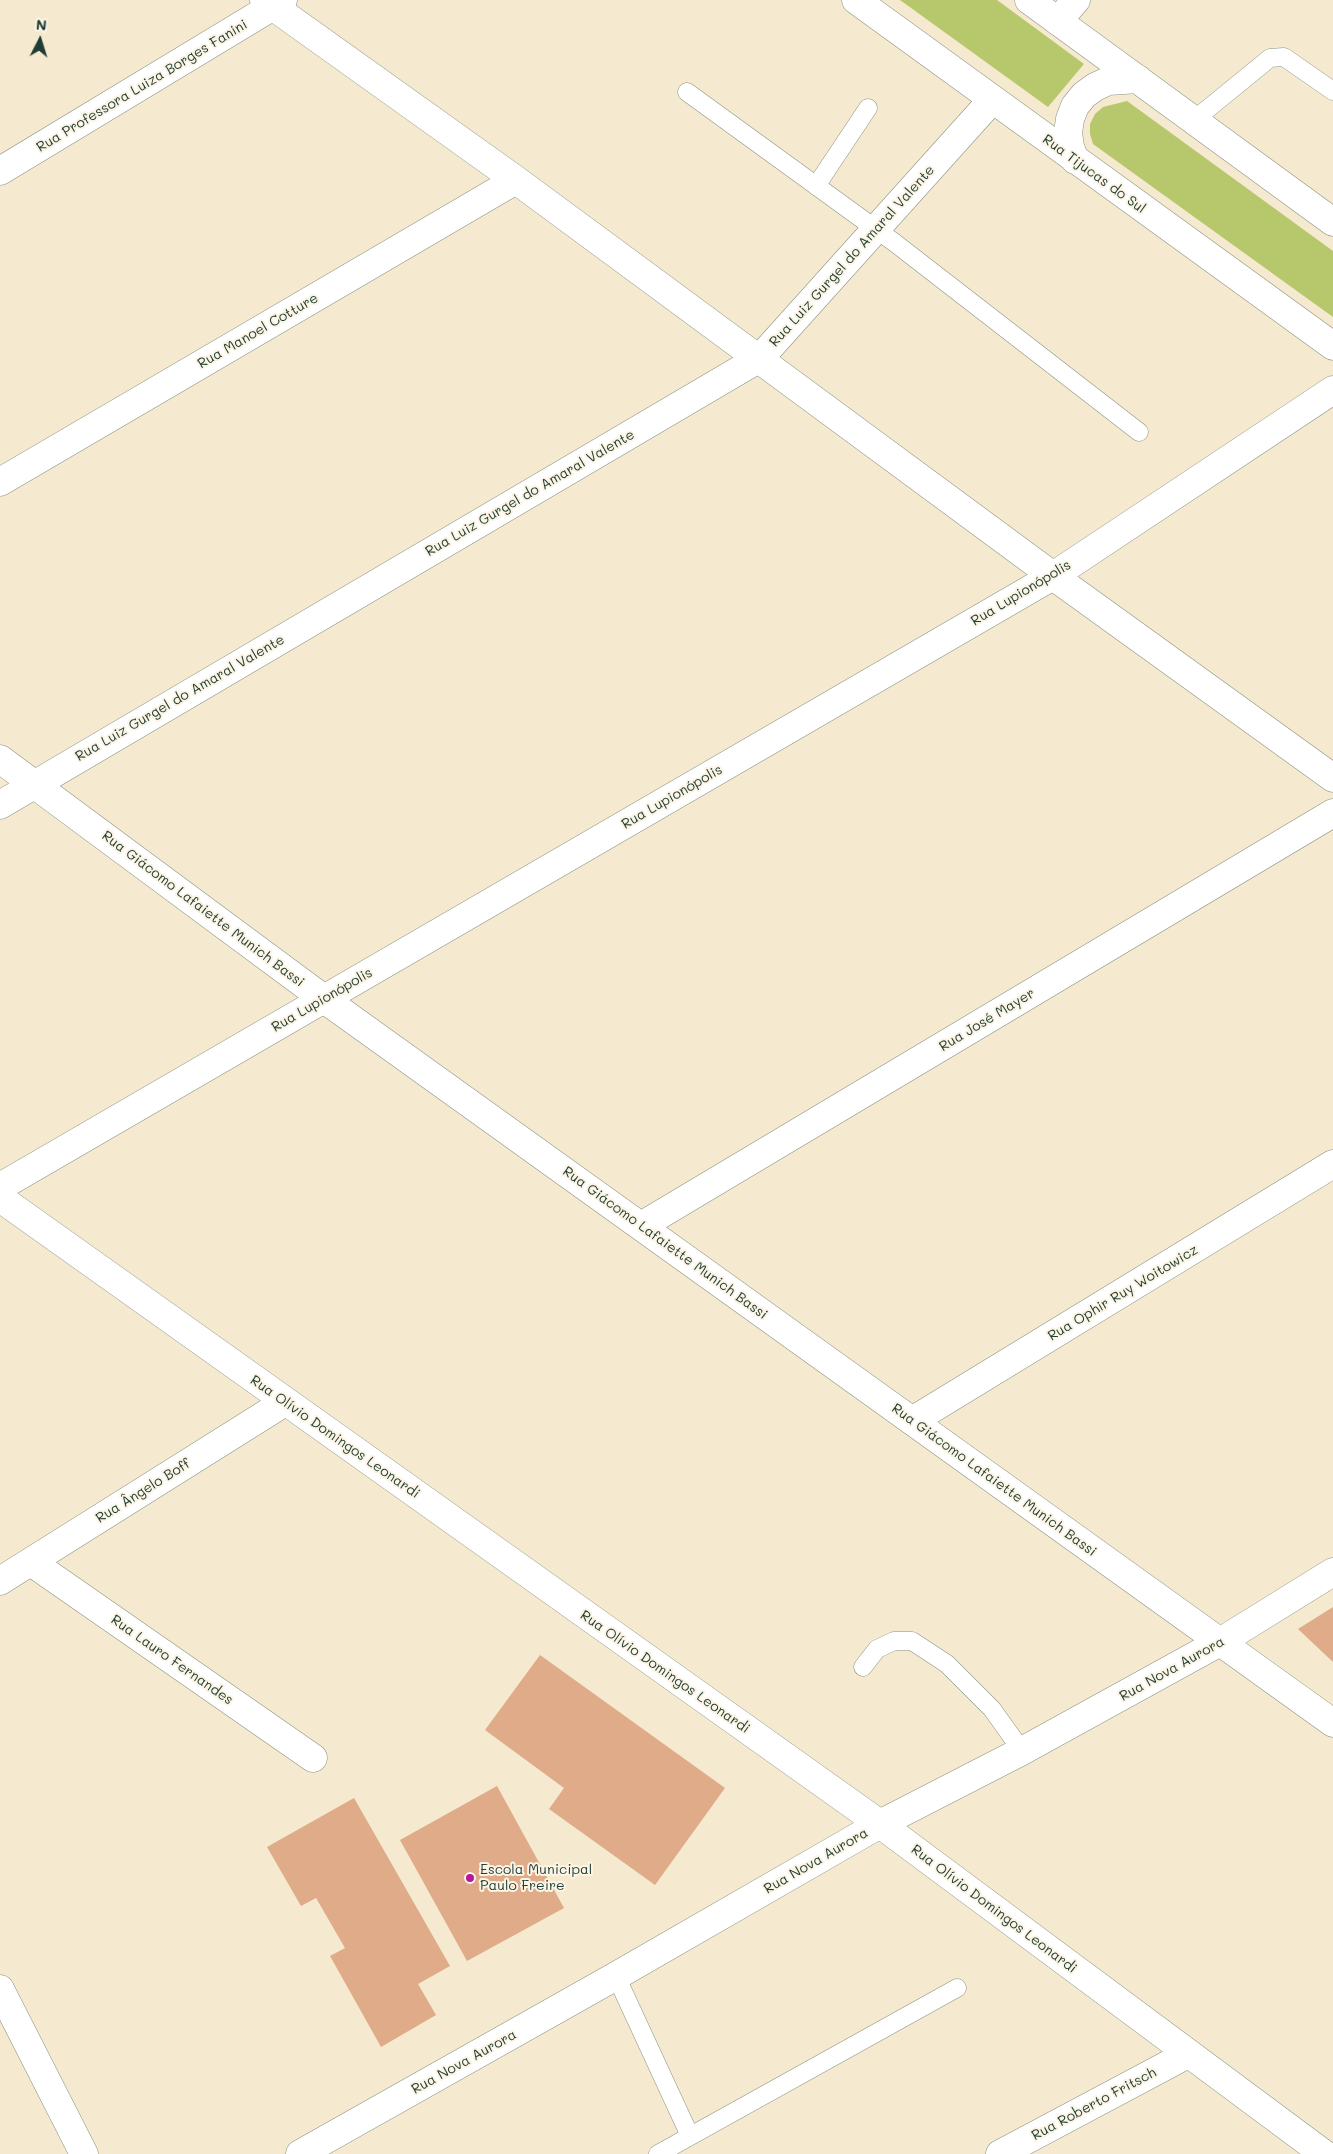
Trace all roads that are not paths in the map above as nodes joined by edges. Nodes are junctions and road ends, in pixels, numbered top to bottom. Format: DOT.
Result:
graph roads {
  1 [pos="856,0"];
  2 [pos="1029,0"];
  3 [pos="1076,0"];
  4 [pos="274,2"];
  5 [pos="1058,21"];
  6 [pos="1138,79"];
  7 [pos="1333,91"];
  8 [pos="687,92"];
  9 [pos="992,100"];
  10 [pos="868,108"];
  11 [pos="1194,120"];
  12 [pos="1075,160"];
  13 [pos="0,171"];
  14 [pos="516,180"];
  15 [pos="816,186"];
  16 [pos="1333,222"];
  17 [pos="877,230"];
  18 [pos="1333,346"];
  19 [pos="760,358"];
  20 [pos="1333,390"];
  21 [pos="1138,432"];
  22 [pos="0,482"];
  23 [pos="1052,576"];
  24 [pos="0,759"];
  25 [pos="1333,778"];
  26 [pos="35,784"];
  27 [pos="0,805"];
  28 [pos="1333,814"];
  29 [pos="324,999"];
  30 [pos="1333,1164"];
  31 [pos="0,1187"];
  32 [pos="0,1198"];
  33 [pos="641,1226"];
  34 [pos="285,1402"];
  35 [pos="912,1421"];
  36 [pos="31,1562"];
  37 [pos="1333,1572"];
  38 [pos="0,1581"];
  39 [pos="1220,1642"];
  40 [pos="863,1667"];
  41 [pos="1333,1723"];
  42 [pos="1022,1751"];
  43 [pos="313,1758"];
  44 [pos="880,1824"];
  45 [pos="616,1976"];
  46 [pos="957,1988"];
  47 [pos="0,1989"];
  48 [pos="1188,2054"];
  49 [pos="690,2136"];
  50 [pos="1013,2151"];
  51 [pos="84,2154"];
  52 [pos="300,2154"];
  53 [pos="658,2154"];
  54 [pos="1324,2154"];
  1 -- 9 [label="street, Rua Tijucas do Sul"];
  2 -- 5 [label="street"];
  3 -- 5 [label="street"];
  4 -- 13 [label="street, Rua Professora Luiza Borges Fanini"];
  4 -- 14 [label="street"];
  5 -- 6 [label="street"];
  6 -- 11 [label="street"];
  6 -- 12 [label="street"];
  7 -- 11 [label="lane"];
  8 -- 15 [label="lane"];
  9 -- 12 [label="street, Rua Tijucas do Sul"];
  9 -- 17 [label="street, Rua Luiz Gurgel do Amaral Valente"];
  10 -- 15 [label="lane"];
  11 -- 16 [label="street"];
  12 -- 18 [label="street, Rua Tijucas do Sul"];
  14 -- 19 [label="street"];
  14 -- 22 [label="street, Rua Manoel Cotture"];
  15 -- 17 [label="lane"];
  17 -- 19 [label="street, Rua Luiz Gurgel do Amaral Valente"];
  17 -- 21 [label="lane"];
  19 -- 23 [label="street"];
  19 -- 26 [label="street, Rua Luiz Gurgel do Amaral Valente"];
  20 -- 23 [label="street, Rua Lupionópolis"];
  23 -- 25 [label="street"];
  23 -- 29 [label="street, Rua Lupionópolis"];
  24 -- 26 [label="street, Rua Giácomo Lafaiette Munich Bassi"];
  26 -- 27 [label="street, Rua Luiz Gurgel do Amaral Valente"];
  26 -- 29 [label="street, Rua Giácomo Lafaiette Munich Bassi"];
  28 -- 33 [label="street, Rua José Mayer"];
  29 -- 31 [label="street, Rua Lupionópolis"];
  29 -- 33 [label="street, Rua Giácomo Lafaiette Munich Bassi"];
  30 -- 35 [label="street, Rua Ophir Ruy Woitowicz"];
  32 -- 34 [label="street, Rua Olívio Domingos Leonardi"];
  33 -- 35 [label="street, Rua Giácomo Lafaiette Munich Bassi"];
  34 -- 36 [label="street, Rua Ângelo Boff"];
  34 -- 44 [label="street, Rua Olívio Domingos Leonardi"];
  35 -- 39 [label="street, Rua Giácomo Lafaiette Munich Bassi"];
  36 -- 38 [label="street, Rua Ângelo Boff"];
  36 -- 43 [label="street, Rua Lauro Fernandes"];
  37 -- 39 [label="street, Rua Nova Aurora"];
  39 -- 41 [label="street, Rua Giácomo Lafaiette Munich Bassi"];
  39 -- 42 [label="street, Rua Nova Aurora"];
  40 -- 42 [label="lane"];
  42 -- 44 [label="street, Rua Nova Aurora"];
  44 -- 45 [label="street, Rua Nova Aurora"];
  44 -- 48 [label="street, Rua Olívio Domingos Leonardi"];
  45 -- 49 [label="lane"];
  45 -- 52 [label="street, Rua Nova Aurora"];
  46 -- 49 [label="lane"];
  47 -- 51 [label="street"];
  48 -- 50 [label="street, Rua Roberto Fritsch"];
  48 -- 54 [label="street, Rua Olívio Domingos Leonardi"];
  49 -- 53 [label="lane"];
}
